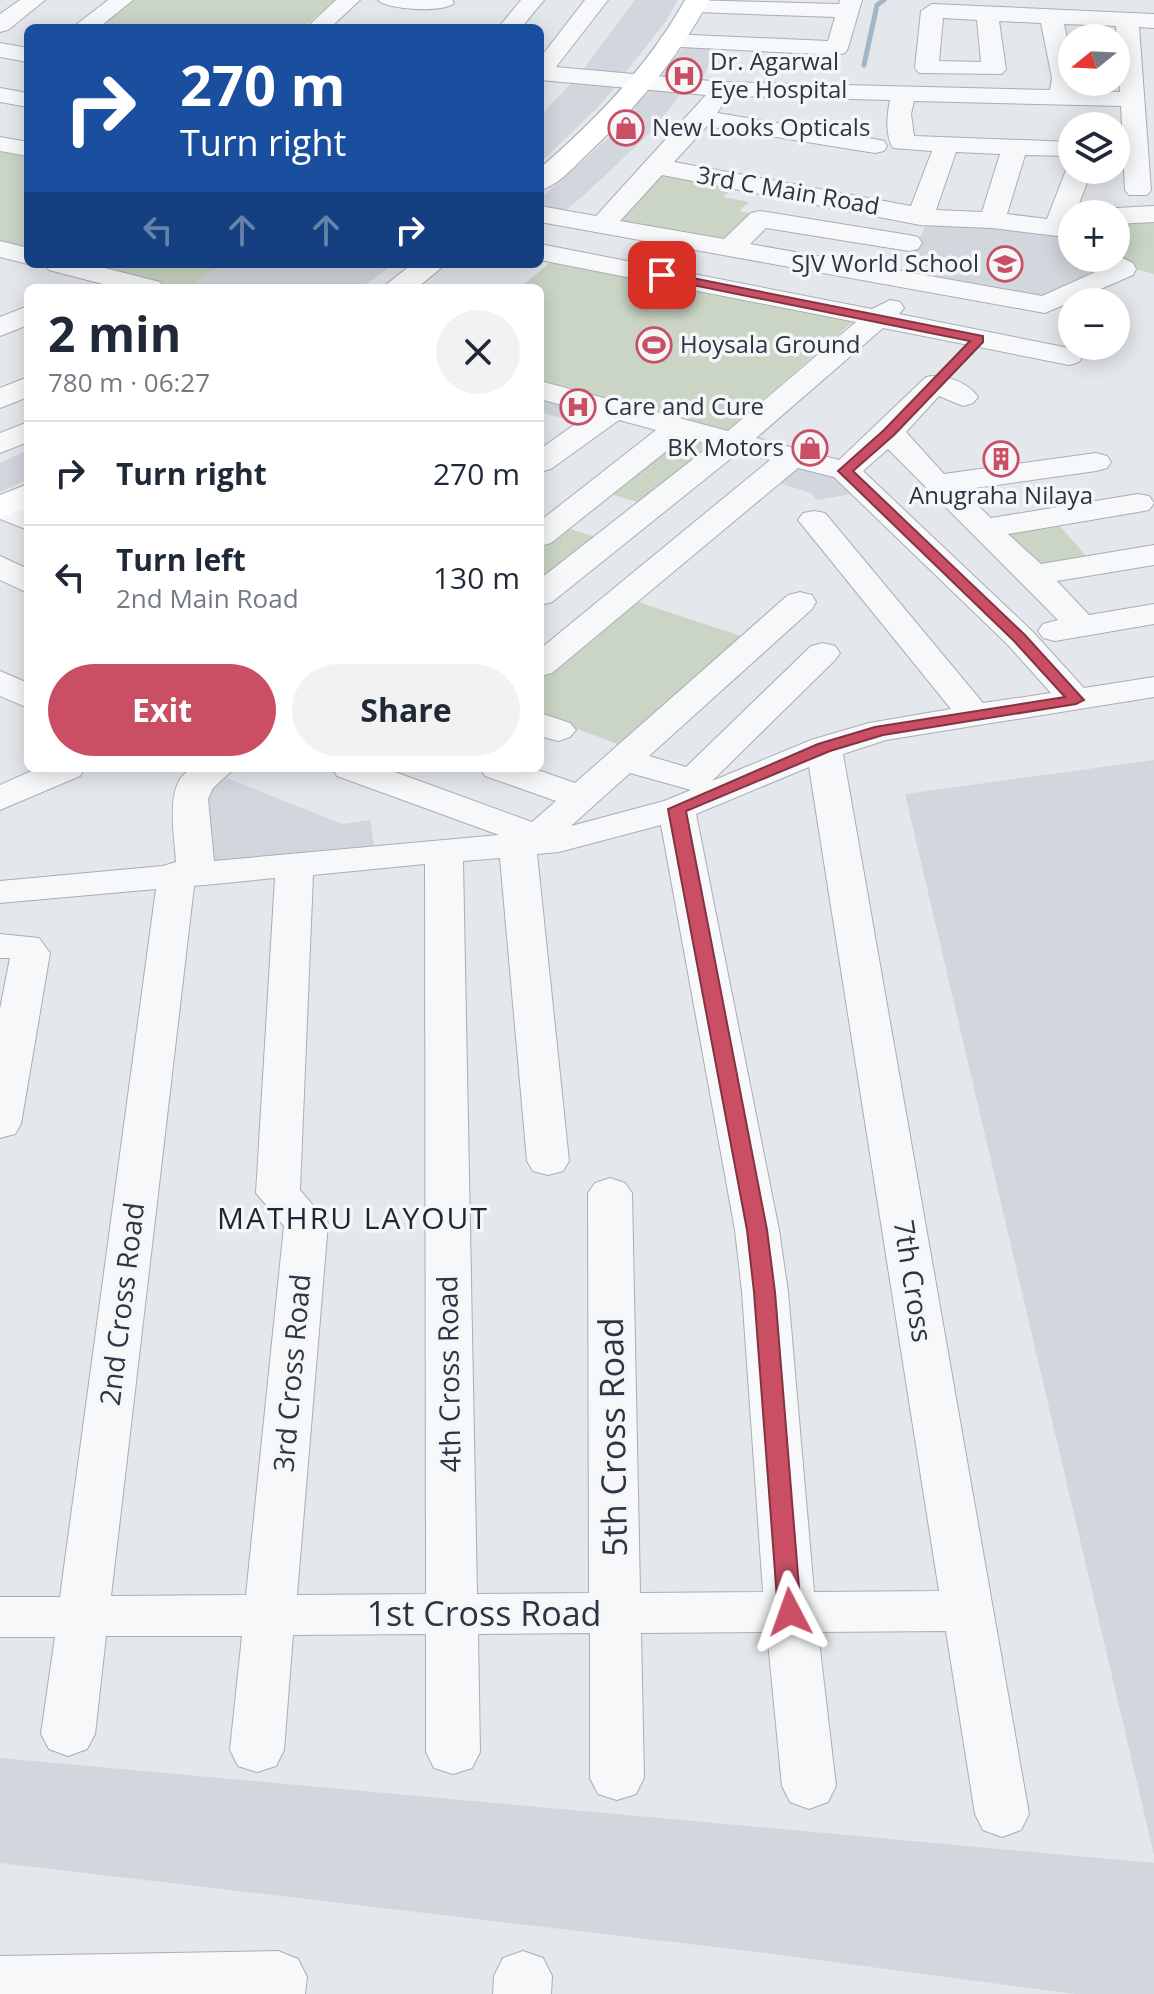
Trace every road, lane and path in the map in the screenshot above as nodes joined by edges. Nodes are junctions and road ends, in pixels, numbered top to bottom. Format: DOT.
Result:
graph roads {
  1 [pos="34,0"];
  2 [pos="122,0"];
  3 [pos="349,0"];
  4 [pos="389,0"];
  5 [pos="533,0"];
  6 [pos="597,0"];
  7 [pos="444,2"];
  8 [pos="850,6"];
  9 [pos="1096,9"];
  10 [pos="795,14"];
  11 [pos="987,14"];
  12 [pos="1051,16"];
  13 [pos="687,17"];
  14 [pos="1127,21"];
  15 [pos="1154,21"];
  16 [pos="89,24"];
  17 [pos="322,24"];
  18 [pos="424,24"];
  19 [pos="512,24"];
  20 [pos="0,25"];
  21 [pos="830,39"];
  22 [pos="0,50"];
  23 [pos="24,54"];
  24 [pos="544,68"];
  25 [pos="927,68"];
  26 [pos="544,73"];
  27 [pos="1142,74"];
  28 [pos="640,82"];
  29 [pos="722,89"];
  30 [pos="896,94"];
  31 [pos="0,95"];
  32 [pos="1061,97"];
  33 [pos="24,99"];
  34 [pos="1133,99"];
  35 [pos="701,118"];
  36 [pos="899,120"];
  37 [pos="1058,126"];
  38 [pos="1144,138"];
  39 [pos="0,144"];
  40 [pos="677,144"];
  41 [pos="947,144"];
  42 [pos="875,146"];
  43 [pos="1015,147"];
  44 [pos="24,148"];
  45 [pos="1058,149"];
  46 [pos="706,150"];
  47 [pos="657,167"];
  48 [pos="544,179"];
  49 [pos="1138,190"];
  50 [pos="1154,214"];
  51 [pos="544,215"];
  52 [pos="1130,215"];
  53 [pos="920,216"];
  54 [pos="992,220"];
  55 [pos="602,225"];
  56 [pos="1058,229"];
  57 [pos="909,243"];
  58 [pos="730,248"];
  59 [pos="0,249"];
  60 [pos="544,253"];
  61 [pos="24,255"];
  62 [pos="74,268"];
  63 [pos="425,268"];
  64 [pos="1116,272"];
  65 [pos="101,275"];
  66 [pos="902,279"];
  67 [pos="84,284"];
  68 [pos="135,284"];
  69 [pos="403,284"];
  70 [pos="0,299"];
  71 [pos="24,305"];
  72 [pos="24,316"];
  73 [pos="877,320"];
  74 [pos="0,328"];
  75 [pos="979,339"];
  76 [pos="1058,354"];
  77 [pos="936,383"];
  78 [pos="24,388"];
  79 [pos="544,391"];
  80 [pos="963,397"];
  81 [pos="0,399"];
  82 [pos="614,410"];
  83 [pos="679,427"];
  84 [pos="889,432"];
  85 [pos="24,433"];
  86 [pos="553,440"];
  87 [pos="733,442"];
  88 [pos="0,444"];
  89 [pos="793,457"];
  90 [pos="1096,462"];
  91 [pos="845,471"];
  92 [pos="544,479"];
  93 [pos="937,484"];
  94 [pos="595,493"];
  95 [pos="24,496"];
  96 [pos="1138,503"];
  97 [pos="0,507"];
  98 [pos="24,519"];
  99 [pos="814,520"];
  100 [pos="985,528"];
  101 [pos="544,533"];
  102 [pos="1154,555"];
  103 [pos="0,566"];
  104 [pos="1034,575"];
  105 [pos="24,581"];
  106 [pos="544,592"];
  107 [pos="800,602"];
  108 [pos="1154,614"];
  109 [pos="1082,627"];
  110 [pos="1020,638"];
  111 [pos="823,653"];
  112 [pos="544,663"];
  113 [pos="0,681"];
  114 [pos="1154,687"];
  115 [pos="24,696"];
  116 [pos="1061,712"];
  117 [pos="975,716"];
  118 [pos="824,748"];
  119 [pos="622,759"];
  120 [pos="53,772"];
  121 [pos="212,772"];
  122 [pos="359,772"];
  123 [pos="509,772"];
  124 [pos="9,785"];
  125 [pos="579,797"];
  126 [pos="677,809"];
  127 [pos="527,843"];
  128 [pos="444,852"];
  129 [pos="295,864"];
  130 [pos="186,873"];
  131 [pos="0,892"];
  132 [pos="0,946"];
  133 [pos="0,1124"];
  134 [pos="548,1161"];
  135 [pos="610,1193"];
  136 [pos="968,1611"];
  137 [pos="790,1612"];
  138 [pos="615,1613"];
  139 [pos="452,1615"];
  140 [pos="270,1616"];
  141 [pos="0,1617"];
  142 [pos="83,1617"];
  143 [pos="68,1734"];
  144 [pos="257,1750"];
  145 [pos="453,1752"];
  146 [pos="617,1778"];
  147 [pos="809,1786"];
  148 [pos="1002,1814"];
  149 [pos="0,1982"];
  150 [pos="277,1986"];
  1 -- 20 [label="street"];
  2 -- 16 [label="street"];
  3 -- 17 [label="street"];
  4 -- 7 [label="street"];
  5 -- 19 [label="street"];
  6 -- 24 [label="street"];
  7 -- 18 [label="street"];
  8 -- 10 [label="street"];
  8 -- 21 [label="street"];
  9 -- 12 [label="street"];
  9 -- 14 [label="street"];
  10 -- 13 [label="street"];
  10 -- 21 [label="street"];
  11 -- 12 [label="street"];
  11 -- 25 [label="street"];
  11 -- 25 [label="street"];
  12 -- 32 [label="street"];
  13 -- 21 [label="street"];
  13 -- 28 [label="main road"];
  14 -- 15 [label="street"];
  14 -- 27 [label="street"];
  22 -- 23 [label="street"];
  25 -- 30 [label="street"];
  26 -- 28 [label="street"];
  27 -- 34 [label="street"];
  28 -- 29 [label="street"];
  28 -- 48 [label="main road"];
  29 -- 30 [label="street"];
  29 -- 35 [label="street"];
  30 -- 32 [label="street"];
  30 -- 36 [label="street"];
  31 -- 33 [label="street"];
  32 -- 34 [label="street"];
  34 -- 38 [label="street"];
  35 -- 40 [label="street"];
  35 -- 42 [label="street"];
  36 -- 37 [label="street"];
  36 -- 41 [label="street"];
  38 -- 49 [label="street"];
  39 -- 44 [label="street"];
  40 -- 46 [label="street"];
  40 -- 47 [label="street"];
  41 -- 43 [label="street"];
  41 -- 53 [label="street"];
  43 -- 45 [label="street"];
  43 -- 54 [label="street"];
  47 -- 53 [label="street, 3rd C Main Road"];
  47 -- 55 [label="street"];
  50 -- 52 [label="street"];
  51 -- 55 [label="street"];
  53 -- 54 [label="street, 3rd C Main Road"];
  53 -- 57 [label="street"];
  54 -- 56 [label="street, 3rd C Main Road"];
  55 -- 58 [label="street"];
  57 -- 58 [label="street"];
  57 -- 66 [label="street"];
  58 -- 66 [label="street"];
  59 -- 61 [label="street"];
  60 -- 73 [label="street"];
  62 -- 65 [label="street"];
  63 -- 69 [label="main road"];
  64 -- 66 [label="street"];
  65 -- 67 [label="street"];
  65 -- 68 [label="street"];
  66 -- 73 [label="street"];
  70 -- 71 [label="street"];
  72 -- 74 [label="street"];
  73 -- 75 [label="street"];
  73 -- 87 [label="street"];
  75 -- 76 [label="street"];
  75 -- 77 [label="street"];
  77 -- 80 [label="street"];
  77 -- 84 [label="street"];
  78 -- 81 [label="street"];
  79 -- 82 [label="street"];
  82 -- 83 [label="street"];
  82 -- 86 [label="street"];
  83 -- 87 [label="street"];
  83 -- 94 [label="street"];
  84 -- 91 [label="street"];
  84 -- 93 [label="street"];
  85 -- 88 [label="street"];
  87 -- 89 [label="street"];
  87 -- 106 [label="street"];
  89 -- 91 [label="street"];
  89 -- 112 [label="street"];
  90 -- 93 [label="street"];
  91 -- 110 [label="street"];
  92 -- 94 [label="street"];
  93 -- 100 [label="street"];
  94 -- 101 [label="street"];
  95 -- 97 [label="main road"];
  96 -- 100 [label="street"];
  97 -- 98 [label="street"];
  99 -- 117 [label="street"];
  100 -- 104 [label="street"];
  102 -- 104 [label="street"];
  103 -- 105 [label="street"];
  104 -- 109 [label="street"];
  107 -- 119 [label="street"];
  108 -- 109 [label="street"];
  109 -- 110 [label="street"];
  110 -- 116 [label="street"];
  111 -- 119 [label="street"];
  113 -- 115 [label="street"];
  114 -- 116 [label="street"];
  116 -- 117 [label="street"];
  117 -- 118 [label="street"];
  118 -- 126 [label="street"];
  118 -- 136 [label="street, 7th Cross"];
  119 -- 125 [label="street"];
  120 -- 124 [label="street"];
  121 -- 130 [label="street, 2nd Cross Road"];
  122 -- 127 [label="street"];
  123 -- 125 [label="street"];
  125 -- 127 [label="street"];
  126 -- 127 [label="street"];
  126 -- 137 [label="street"];
  127 -- 128 [label="street"];
  127 -- 134 [label="street"];
  128 -- 129 [label="street"];
  128 -- 139 [label="street, 4th Cross Road"];
  129 -- 130 [label="street"];
  129 -- 140 [label="street, 3rd Cross Road"];
  130 -- 131 [label="street"];
  130 -- 142 [label="street, 2nd Cross Road"];
  132 -- 133 [label="street"];
  135 -- 138 [label="street, 5th Cross Road"];
  136 -- 137 [label="street, 1st Cross Road"];
  136 -- 148 [label="street, 7th Cross"];
  137 -- 138 [label="street, 1st Cross Road"];
  137 -- 147 [label="street"];
  138 -- 139 [label="street, 1st Cross Road"];
  138 -- 146 [label="street, 5th Cross Road"];
  139 -- 140 [label="street, 1st Cross Road"];
  139 -- 145 [label="street, 4th Cross Road"];
  140 -- 142 [label="street, 1st Cross Road"];
  140 -- 144 [label="street, 3rd Cross Road"];
  141 -- 142 [label="street, 1st Cross Road"];
  142 -- 143 [label="street, 2nd Cross Road"];
  149 -- 150 [label="street"];
}
